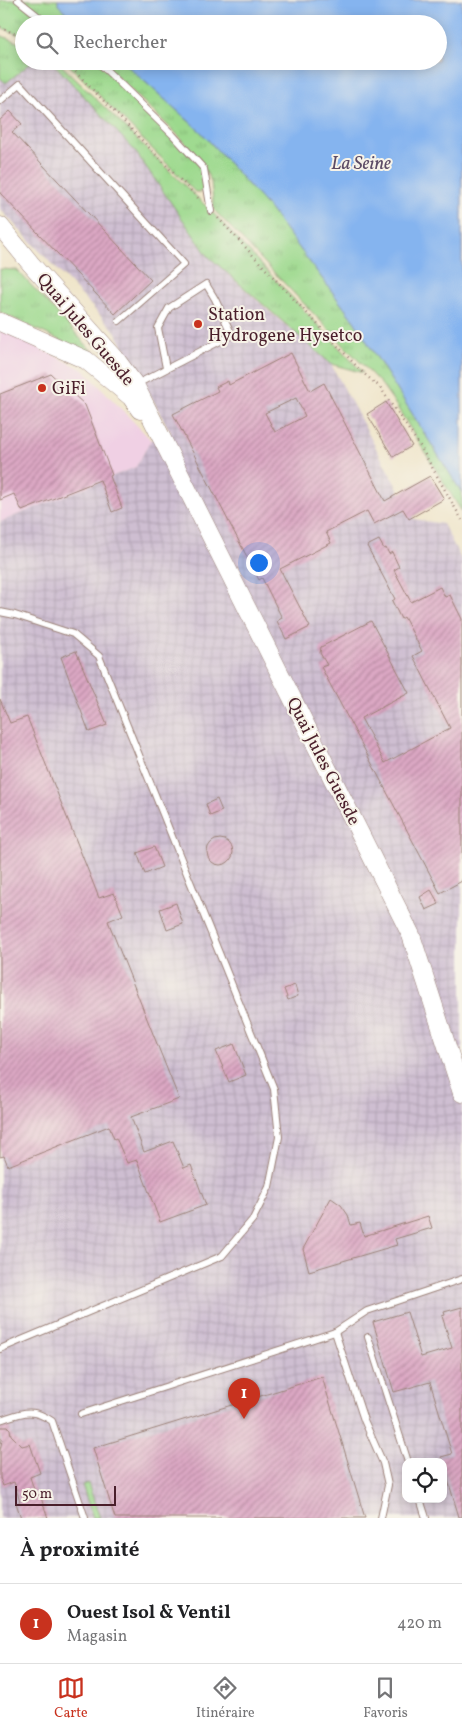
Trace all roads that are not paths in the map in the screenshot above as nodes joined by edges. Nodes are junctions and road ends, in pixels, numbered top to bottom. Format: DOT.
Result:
graph roads {
  1 [pos="18,0"];
  2 [pos="37,15"];
  3 [pos="106,70"];
  4 [pos="0,101"];
  5 [pos="211,211"];
  6 [pos="0,226"];
  7 [pos="119,321"];
  8 [pos="0,322"];
  9 [pos="166,368"];
  10 [pos="135,385"];
  11 [pos="162,438"];
  12 [pos="0,612"];
  13 [pos="462,1093"];
  14 [pos="462,1279"];
  15 [pos="335,1332"];
  16 [pos="368,1337"];
  17 [pos="0,1349"];
  18 [pos="81,1414"];
  19 [pos="0,1420"];
  20 [pos="407,1458"];
  21 [pos="421,1503"];
  22 [pos="85,1518"];
  23 [pos="381,1518"];
  24 [pos="426,1518"];
  1 -- 2 [label="lane"];
  3 -- 5 [label="lane"];
  4 -- 7 [label="lane"];
  6 -- 10 [label="main road, Quai Jules Guesde"];
  8 -- 11 [label="main road, Quai Jules Guesde"];
  9 -- 9 [label="lane"];
  9 -- 10 [label="lane"];
  10 -- 11 [label="main road, Quai Jules Guesde"];
  11 -- 13 [label="main road, Quai Jules Guesde"];
  12 -- 17 [label="lane"];
  14 -- 15 [label="lane"];
  15 -- 18 [label="lane"];
  15 -- 23 [label="lane"];
  16 -- 20 [label="lane"];
  19 -- 22 [label="lane"];
  21 -- 24 [label="lane"];
}
